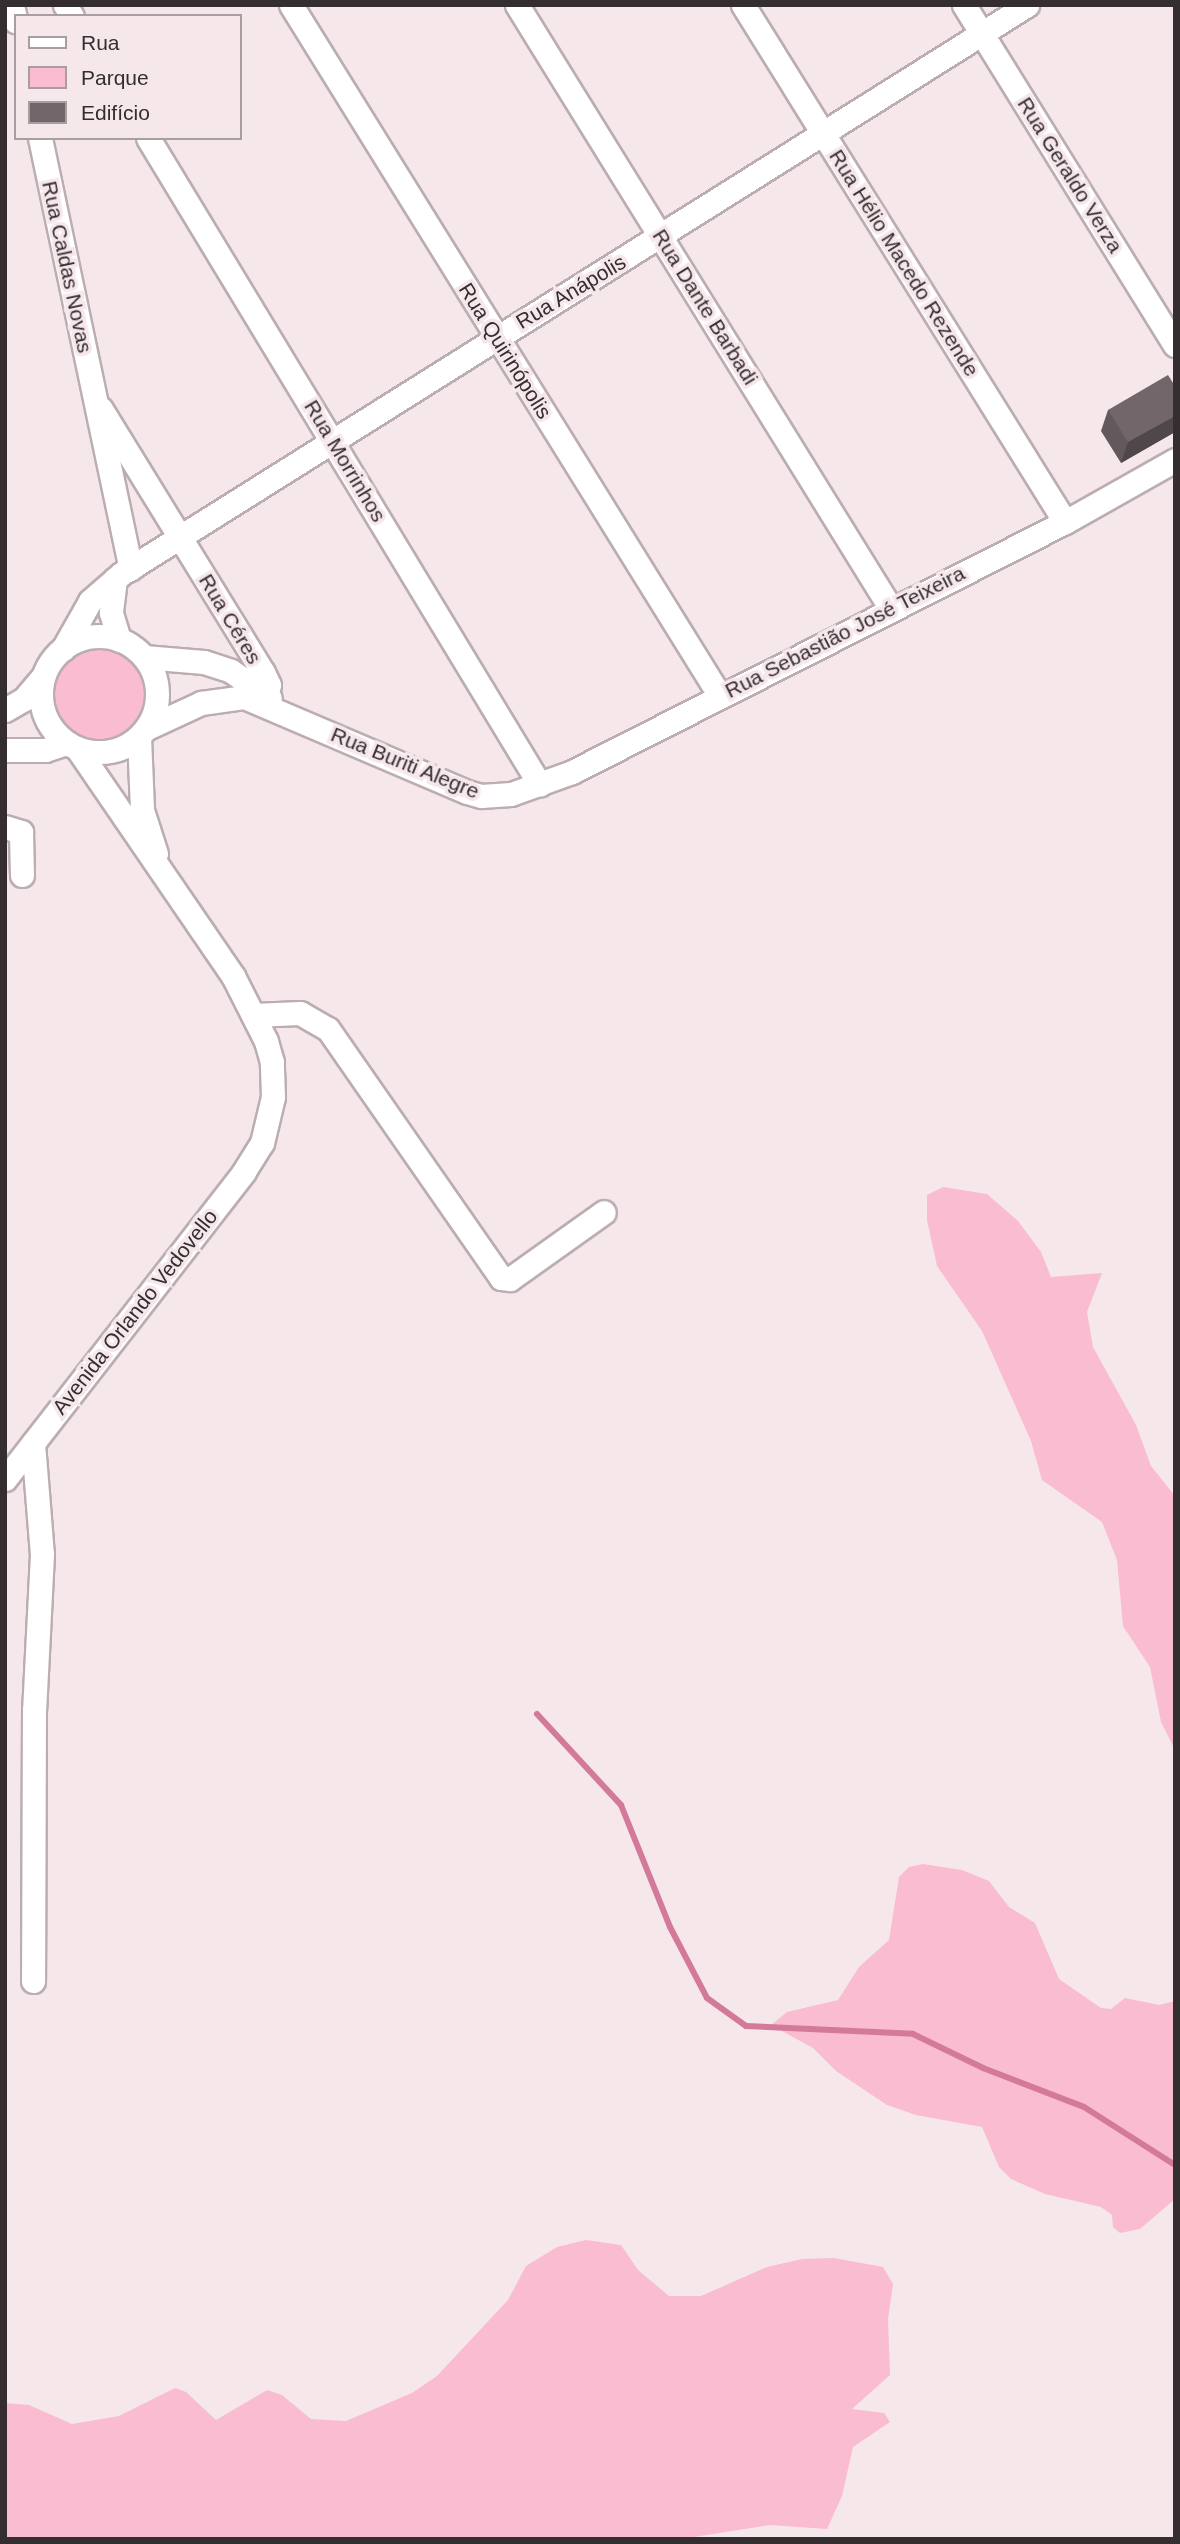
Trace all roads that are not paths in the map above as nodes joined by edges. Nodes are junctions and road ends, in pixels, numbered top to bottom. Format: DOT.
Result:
graph roads {
  1 [pos="291,5"];
  2 [pos="517,5"];
  3 [pos="743,5"];
  4 [pos="964,5"];
  5 [pos="1027,5"];
  6 [pos="981,32"];
  7 [pos="825,136"];
  8 [pos="40,140"];
  9 [pos="149,140"];
  10 [pos="662,237"];
  11 [pos="497,337"];
  12 [pos="1175,345"];
  13 [pos="93,396"];
  14 [pos="332,440"];
  15 [pos="1175,460"];
  16 [pos="1065,522"];
  17 [pos="180,537"];
  18 [pos="123,573"];
  19 [pos="891,609"];
  20 [pos="119,640"];
  21 [pos="63,649"];
  22 [pos="144,657"];
  23 [pos="45,674"];
  24 [pos="720,696"];
  25 [pos="266,700"];
  26 [pos="5,710"];
  27 [pos="143,732"];
  28 [pos="72,745"];
  29 [pos="5,750"];
  30 [pos="540,785"];
  31 [pos="511,794"];
  32 [pos="5,827"];
  33 [pos="162,870"];
  34 [pos="22,875"];
  35 [pos="253,1015"];
  36 [pos="604,1212"];
  37 [pos="33,1443"];
  38 [pos="5,1479"];
  39 [pos="33,1981"];
  1 -- 11 [label="street, Rua Quirinópolis"];
  2 -- 10 [label="street, Rua Dante Barbadi"];
  3 -- 7 [label="street, Rua Hélio Macedo Rezende"];
  4 -- 6 [label="street, Rua Geraldo Verza"];
  5 -- 6 [label="street, Rua Anápolis"];
  6 -- 7 [label="street, Rua Anápolis"];
  6 -- 12 [label="street, Rua Geraldo Verza"];
  7 -- 10 [label="street, Rua Anápolis"];
  7 -- 16 [label="street, Rua Hélio Macedo Rezende"];
  8 -- 13 [label="street, Rua Caldas Novas"];
  9 -- 14 [label="street, Rua Morrinhos"];
  10 -- 11 [label="street, Rua Anápolis"];
  10 -- 19 [label="street, Rua Dante Barbadi"];
  11 -- 14 [label="street, Rua Anápolis"];
  11 -- 24 [label="street, Rua Quirinópolis"];
  13 -- 17 [label="street, Rua Caldas Novas"];
  13 -- 18 [label="street, Rua Caldas Novas"];
  14 -- 17 [label="street, Rua Anápolis"];
  14 -- 30 [label="street, Rua Morrinhos"];
  15 -- 16 [label="street, Rua Sebastião José Teixeira"];
  16 -- 19 [label="street, Rua Sebastião José Teixeira"];
  17 -- 18 [label="street, Rua Anápolis"];
  17 -- 25 [label="street, Rua Céres"];
  18 -- 20 [label="street"];
  18 -- 21 [label="street, Rua Anápolis"];
  19 -- 24 [label="street, Rua Sebastião José Teixeira"];
  20 -- 21 [label="street"];
  20 -- 22 [label="street"];
  21 -- 23 [label="street"];
  22 -- 25 [label="street, Rua Buriti Alegre"];
  22 -- 27 [label="street"];
  23 -- 26 [label="street"];
  23 -- 28 [label="street"];
  24 -- 30 [label="street, Rua Sebastião José Teixeira"];
  25 -- 27 [label="street, Rua Buriti Alegre"];
  25 -- 31 [label="street, Rua Buriti Alegre"];
  27 -- 28 [label="street"];
  27 -- 33 [label="street"];
  28 -- 29 [label="street"];
  28 -- 33 [label="street"];
  30 -- 31 [label="street, Rua Sebastião José Teixeira"];
  32 -- 34 [label="street"];
  33 -- 35 [label="street"];
  35 -- 36 [label="street"];
  35 -- 37 [label="street, Avenida Orlando Vedovello"];
  37 -- 38 [label="street, Avenida Orlando Vedovello"];
  37 -- 39 [label="street"];
}
